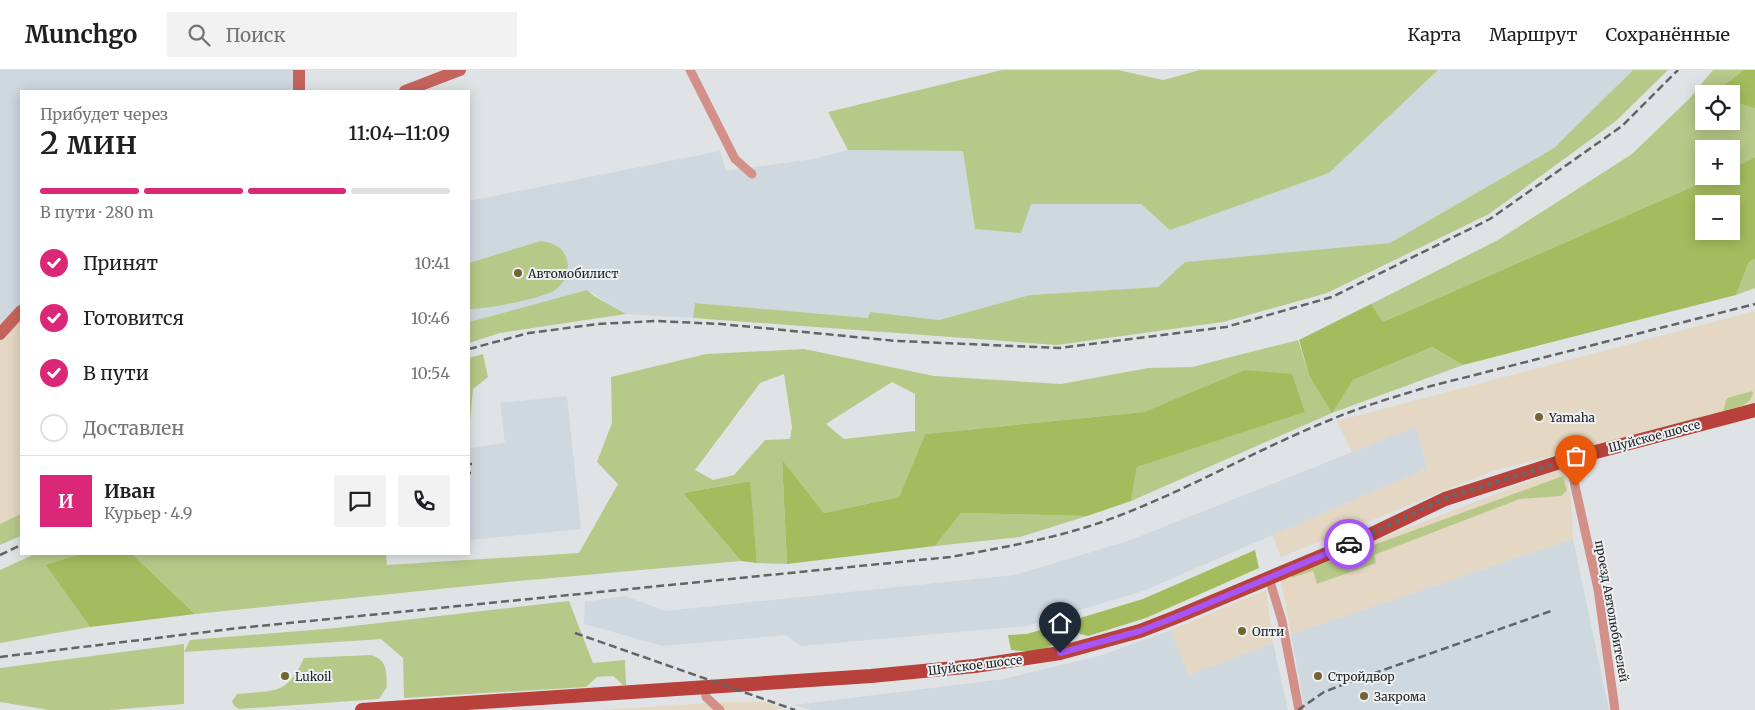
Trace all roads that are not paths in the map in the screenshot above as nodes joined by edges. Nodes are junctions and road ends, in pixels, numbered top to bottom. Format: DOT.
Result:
graph roads {
  1 [pos="300,70"];
  2 [pos="460,70"];
  3 [pos="690,70"];
  4 [pos="299,90"];
  5 [pos="408,90"];
  6 [pos="752,174"];
  7 [pos="20,312"];
  8 [pos="0,334"];
  9 [pos="1755,410"];
  10 [pos="1570,459"];
  11 [pos="1269,578"];
  12 [pos="705,688"];
  13 [pos="362,710"];
  14 [pos="720,710"];
  15 [pos="1299,710"];
  16 [pos="1616,710"];
  1 -- 4 [label="main road"];
  2 -- 5 [label="main road"];
  3 -- 6 [label="street"];
  7 -- 8 [label="main road"];
  9 -- 10 [label="main road, Шуйское шоссе"];
  10 -- 11 [label="main road, Шуйское шоссе"];
  10 -- 16 [label="street, проезд Автолюбителей"];
  11 -- 12 [label="main road, Шуйское шоссе"];
  11 -- 15 [label="street"];
  12 -- 13 [label="main road, Шуйское шоссе"];
  12 -- 14 [label="street"];
}
